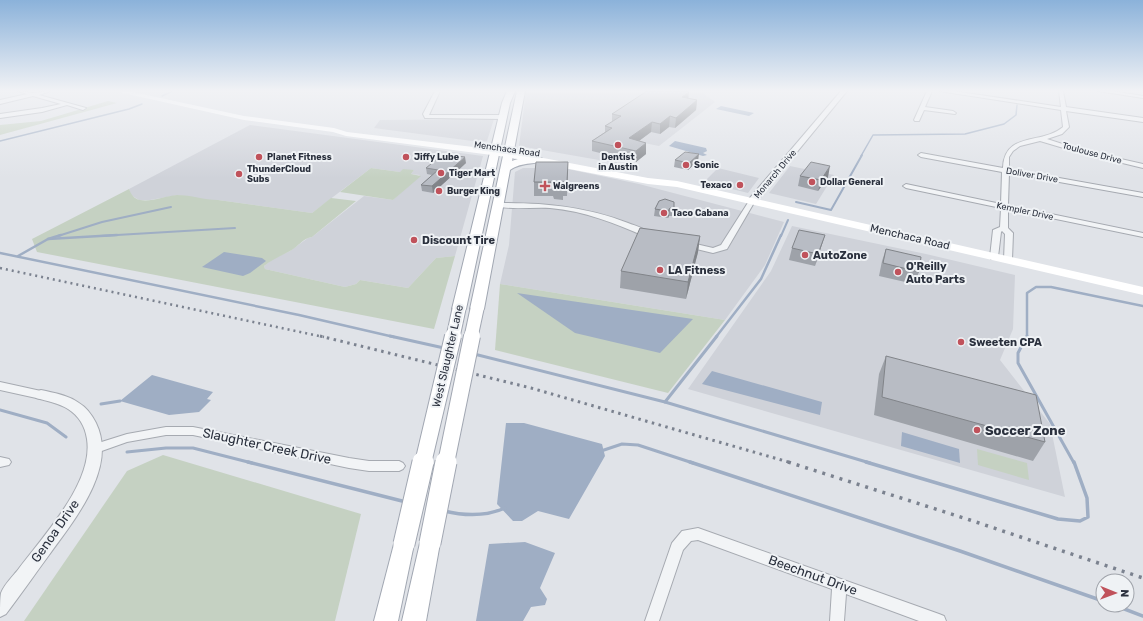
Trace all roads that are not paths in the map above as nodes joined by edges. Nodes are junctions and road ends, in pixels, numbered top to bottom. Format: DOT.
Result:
graph roads {
  1 [pos="259,120"];
  2 [pos="503,120"];
  3 [pos="512,120"];
  4 [pos="820,120"];
  5 [pos="1065,120"];
  6 [pos="1041,138"];
  7 [pos="501,151"];
  8 [pos="921,155"];
  9 [pos="539,160"];
  10 [pos="1143,166"];
  11 [pos="504,170"];
  12 [pos="1006,170"];
  13 [pos="677,184"];
  14 [pos="906,186"];
  15 [pos="1143,196"];
  16 [pos="752,201"];
  17 [pos="497,205"];
  18 [pos="1005,207"];
  19 [pos="1004,228"];
  20 [pos="1143,235"];
  21 [pos="657,236"];
  22 [pos="678,242"];
  23 [pos="994,257"];
  24 [pos="1008,260"];
  25 [pos="1143,292"];
  26 [pos="0,386"];
  27 [pos="41,395"];
  28 [pos="96,448"];
  29 [pos="399,466"];
  30 [pos="840,585"];
  31 [pos="0,608"];
  32 [pos="386,621"];
  33 [pos="414,621"];
  34 [pos="652,621"];
  35 [pos="837,621"];
  36 [pos="939,621"];
  1 -- 7 [label="main road, Menchaca Road"];
  2 -- 7 [label="main road, West Slaughter Lane"];
  3 -- 7 [label="main road, West Slaughter Lane"];
  4 -- 16 [label="street, Monarch Drive"];
  5 -- 6 [label="street"];
  6 -- 10 [label="street, Toulouse Drive"];
  6 -- 12 [label="street"];
  7 -- 9 [label="main road, Menchaca Road"];
  7 -- 11 [label="main road, West Slaughter Lane"];
  7 -- 13 [label="main road, Menchaca Road"];
  7 -- 32 [label="main road, West Slaughter Lane, bridge"];
  8 -- 12 [label="street, Doliver Drive"];
  9 -- 11 [label="main road"];
  9 -- 13 [label="main road, Menchaca Road"];
  11 -- 17 [label="main road, West Slaughter Lane"];
  12 -- 15 [label="street, Doliver Drive"];
  12 -- 18 [label="street"];
  13 -- 16 [label="main road, Menchaca Road"];
  14 -- 18 [label="street, Kempler Drive"];
  16 -- 22 [label="street"];
  16 -- 23 [label="main road, Menchaca Road"];
  17 -- 21 [label="street"];
  17 -- 33 [label="main road, West Slaughter Lane, bridge"];
  18 -- 19 [label="street"];
  18 -- 20 [label="street, Kempler Drive"];
  19 -- 23 [label="street"];
  19 -- 24 [label="street"];
  23 -- 24 [label="main road, Menchaca Road"];
  24 -- 25 [label="main road, Menchaca Road"];
  26 -- 27 [label="street"];
  27 -- 28 [label="street"];
  28 -- 29 [label="street, Slaughter Creek Drive"];
  28 -- 31 [label="street, Genoa Drive"];
  30 -- 34 [label="street, Beechnut Drive"];
  30 -- 35 [label="street"];
  30 -- 36 [label="street, Beechnut Drive"];
}
